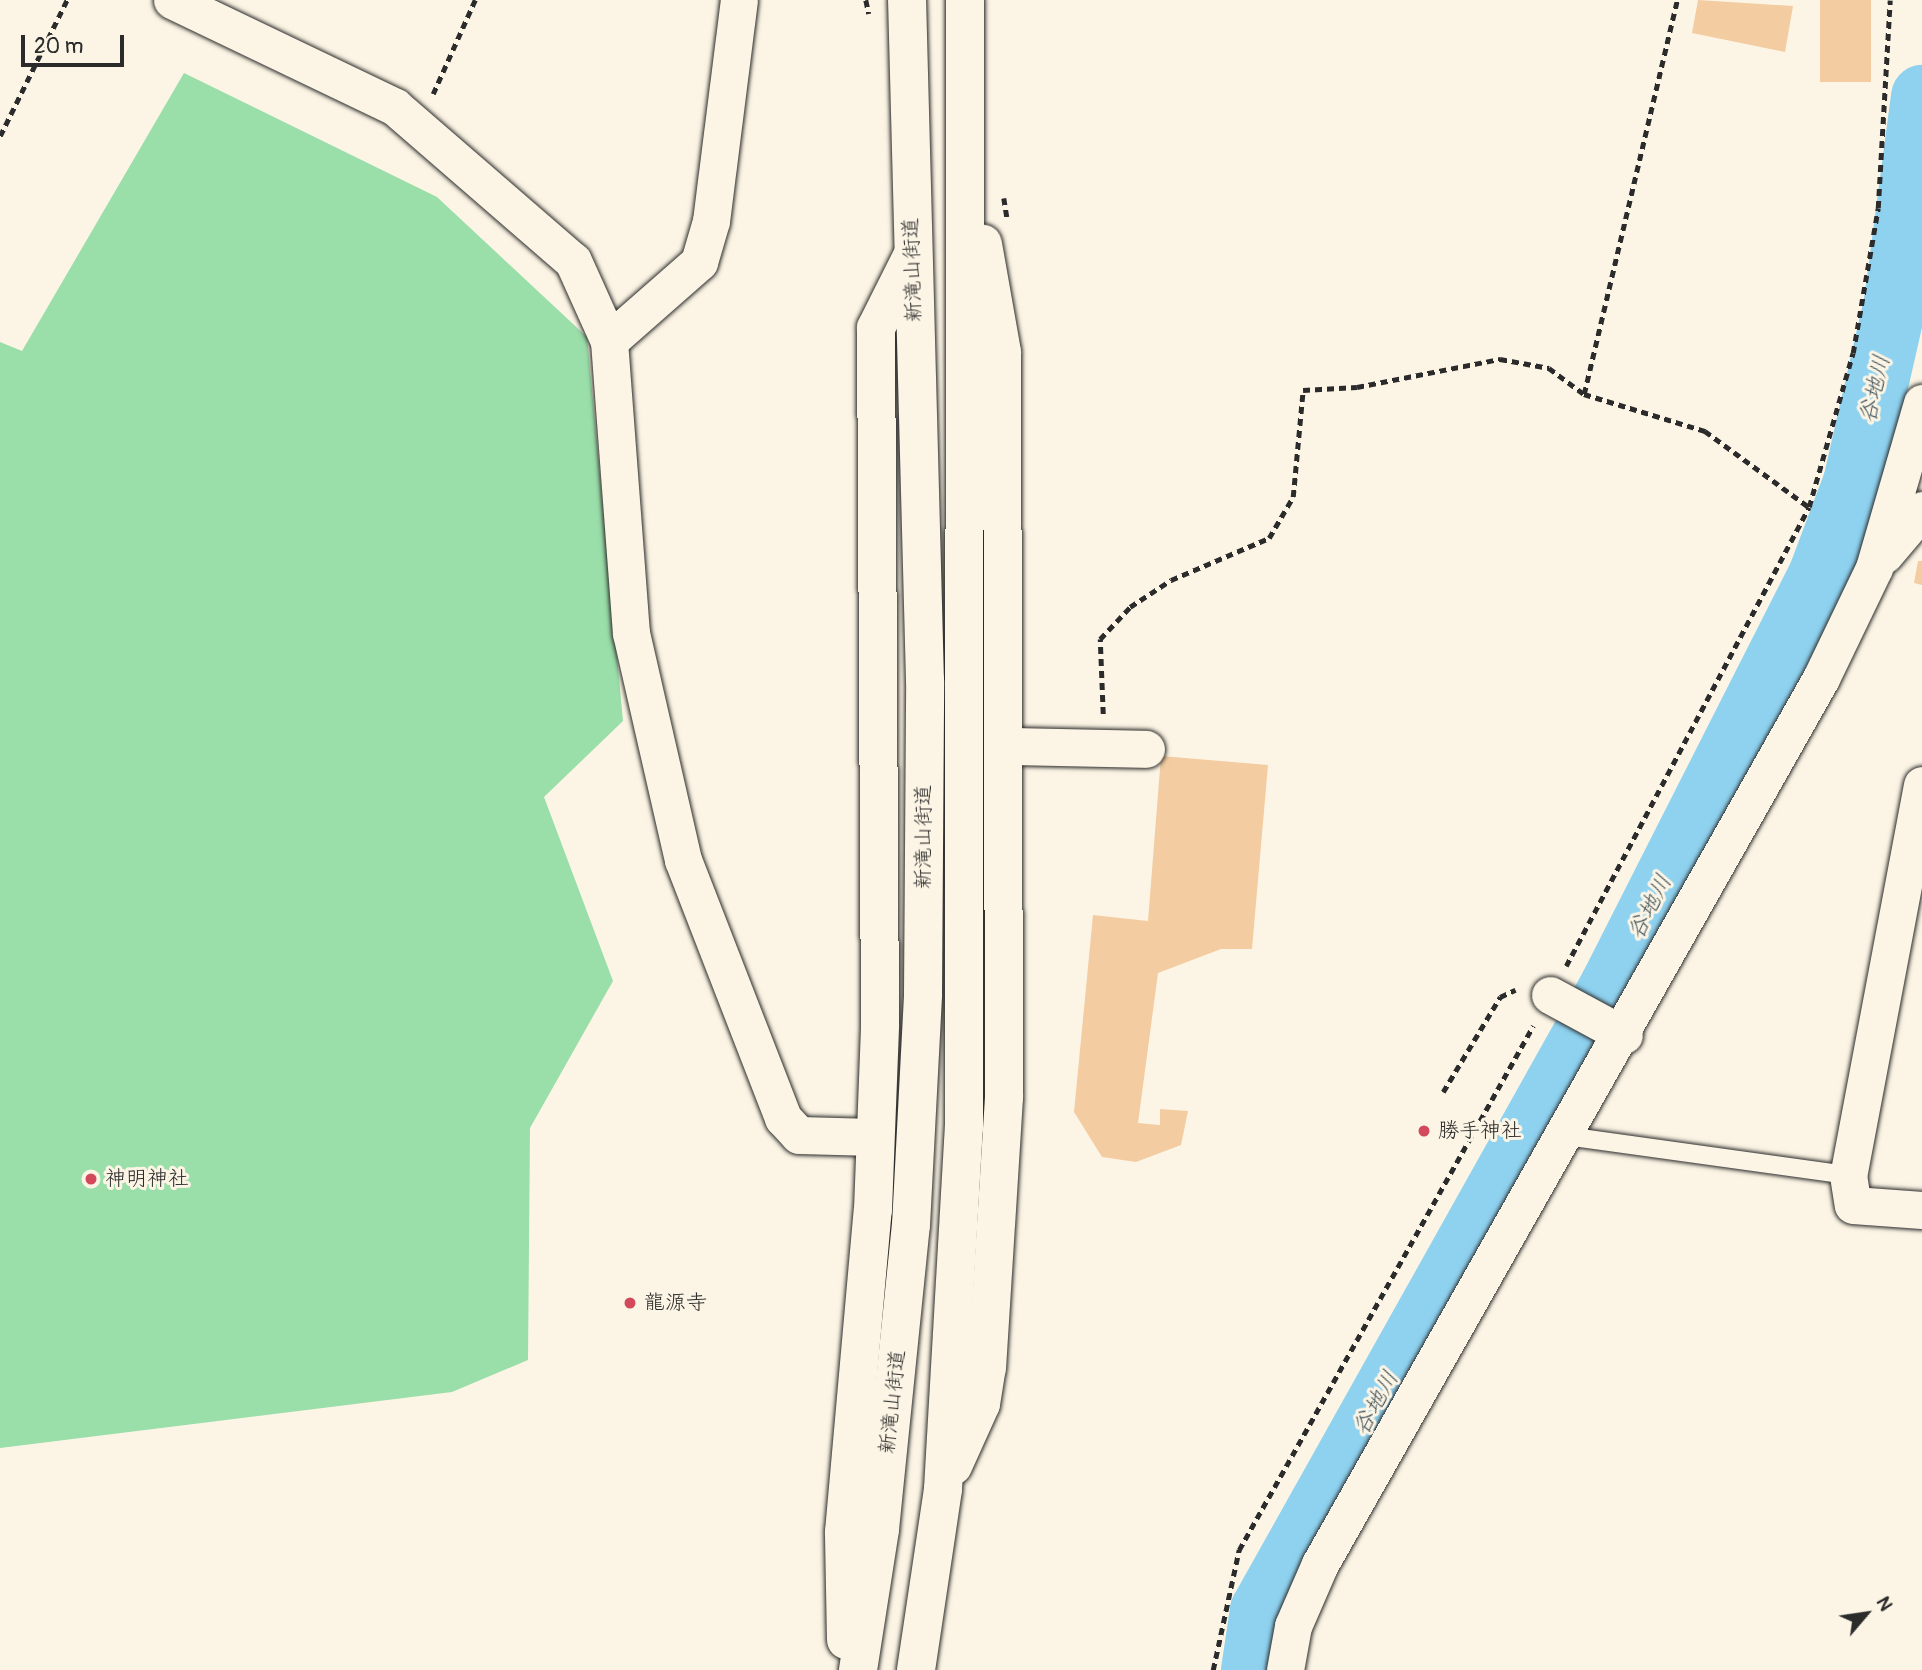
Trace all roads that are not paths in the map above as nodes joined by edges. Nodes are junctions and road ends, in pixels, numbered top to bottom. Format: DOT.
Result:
graph roads {
  1 [pos="172,0"];
  2 [pos="739,0"];
  3 [pos="907,0"];
  4 [pos="965,0"];
  5 [pos="966,145"];
  6 [pos="912,257"];
  7 [pos="609,341"];
  8 [pos="1922,403"];
  9 [pos="1922,510"];
  10 [pos="1874,568"];
  11 [pos="1007,746"];
  12 [pos="1146,749"];
  13 [pos="1922,785"];
  14 [pos="1559,1000"];
  15 [pos="1616,1031"];
  16 [pos="1566,1136"];
  17 [pos="874,1137"];
  18 [pos="1848,1175"];
  19 [pos="1922,1210"];
  20 [pos="943,1489"];
  21 [pos="846,1670"];
  22 [pos="858,1670"];
  23 [pos="916,1670"];
  24 [pos="1284,1670"];
  1 -- 7 [label="street"];
  2 -- 7 [label="street"];
  3 -- 6 [label="main road, 新滝山街道"];
  4 -- 5 [label="main road, 新滝山街道"];
  5 -- 11 [label="main road"];
  5 -- 20 [label="main road, 新滝山街道"];
  6 -- 17 [label="main road"];
  6 -- 22 [label="main road, 新滝山街道"];
  7 -- 17 [label="street"];
  8 -- 10 [label="street"];
  9 -- 10 [label="street"];
  10 -- 15 [label="street"];
  11 -- 12 [label="street"];
  11 -- 20 [label="main road"];
  13 -- 18 [label="street"];
  14 -- 15 [label="street"];
  15 -- 16 [label="street"];
  16 -- 18 [label="lane"];
  16 -- 24 [label="street"];
  17 -- 21 [label="main road"];
  18 -- 19 [label="street"];
  20 -- 23 [label="main road, 新滝山街道"];
}
